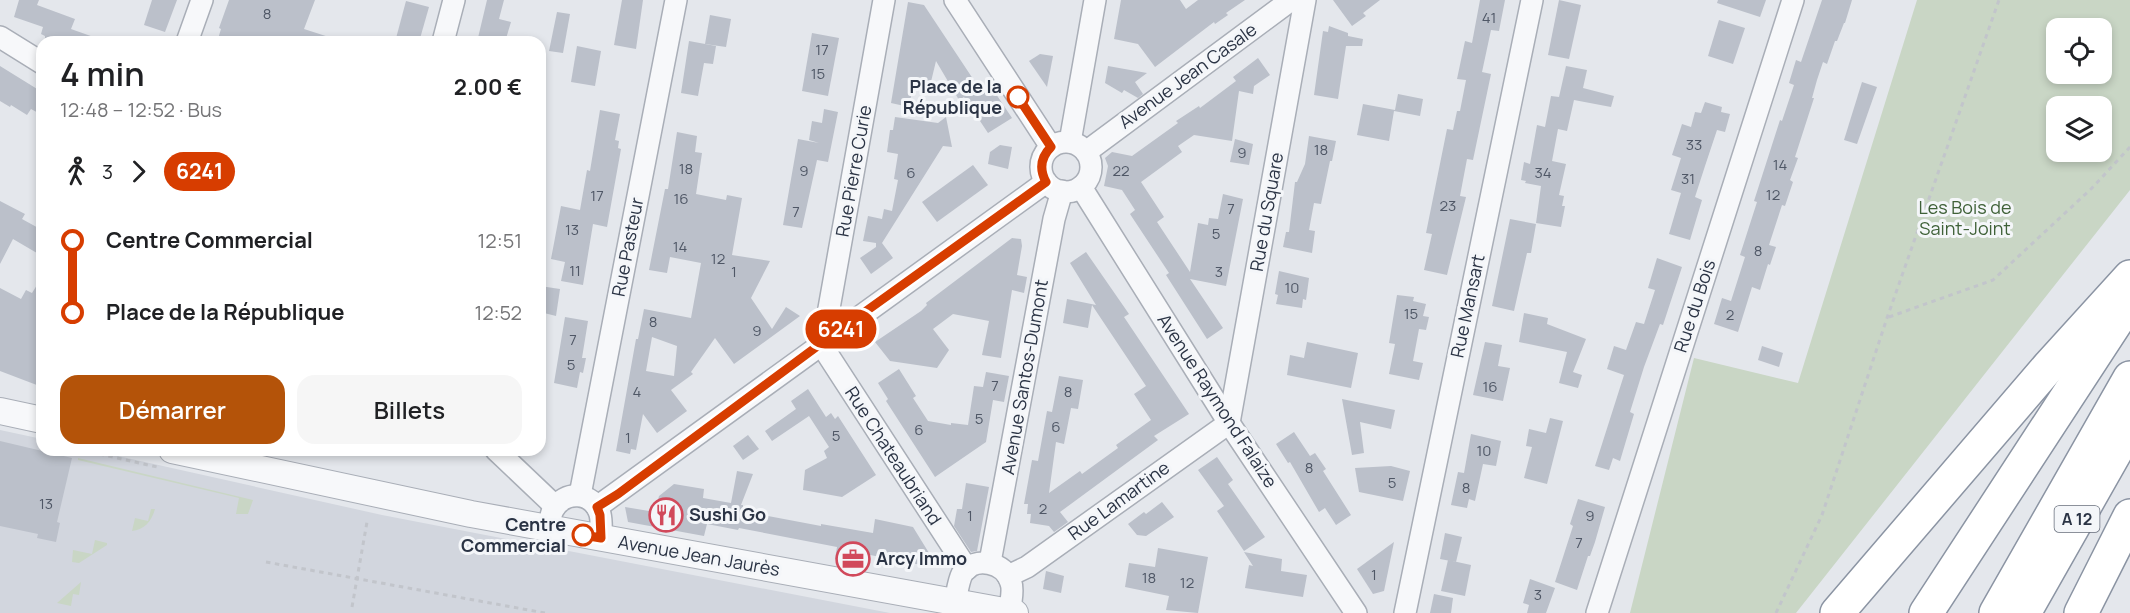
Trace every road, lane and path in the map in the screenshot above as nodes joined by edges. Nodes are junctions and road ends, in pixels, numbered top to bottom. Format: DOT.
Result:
graph roads {
  1 [pos="202,0"];
  2 [pos="454,0"];
  3 [pos="676,0"];
  4 [pos="884,0"];
  5 [pos="955,0"];
  6 [pos="1095,0"];
  7 [pos="1291,0"];
  8 [pos="1305,0"];
  9 [pos="1532,0"];
  10 [pos="1793,0"];
  11 [pos="1999,0"];
  12 [pos="190,36"];
  13 [pos="445,36"];
  14 [pos="0,37"];
  15 [pos="36,59"];
  16 [pos="1069,147"];
  17 [pos="2130,147"];
  18 [pos="1063,187"];
  19 [pos="2130,277"];
  20 [pos="2130,301"];
  21 [pos="1887,318"];
  22 [pos="823,342"];
  23 [pos="2130,378"];
  24 [pos="0,411"];
  25 [pos="36,419"];
  26 [pos="1228,423"];
  27 [pos="2130,426"];
  28 [pos="199,456"];
  29 [pos="501,456"];
  30 [pos="589,501"];
  31 [pos="2130,516"];
  32 [pos="552,518"];
  33 [pos="367,522"];
  34 [pos="601,538"];
  35 [pos="266,562"];
  36 [pos="990,562"];
  37 [pos="967,569"];
  38 [pos="1008,576"];
  39 [pos="357,579"];
  40 [pos="955,602"];
  41 [pos="352,607"];
  42 [pos="1012,612"];
  43 [pos="545,613"];
  44 [pos="1356,613"];
  45 [pos="1405,613"];
  46 [pos="1597,613"];
  47 [pos="1776,613"];
  48 [pos="1837,613"];
  49 [pos="1926,613"];
  50 [pos="1996,613"];
  51 [pos="2025,613"];
  52 [pos="2081,613"];
  1 -- 12 [label="street"];
  2 -- 13 [label="street"];
  3 -- 30 [label="street, Rue Pasteur"];
  4 -- 22 [label="street, Rue Pierre Curie"];
  5 -- 16 [label="street"];
  6 -- 16 [label="street"];
  7 -- 16 [label="street, Avenue Jean Casale"];
  8 -- 26 [label="street, Rue du Square"];
  9 -- 45 [label="street, Rue Mansart"];
  10 -- 46 [label="street, Rue du Bois"];
  11 -- 21 [label="path"];
  14 -- 15 [label="street"];
  16 -- 18 [label="street"];
  16 -- 18 [label="street"];
  17 -- 21 [label="path"];
  18 -- 22 [label="street"];
  18 -- 26 [label="street, Avenue Raymond Falaize"];
  18 -- 36 [label="street, Avenue Santos-Dumont"];
  19 -- 48 [label="highway"];
  20 -- 49 [label="highway"];
  21 -- 47 [label="path"];
  22 -- 30 [label="street"];
  22 -- 37 [label="street, Rue Chateaubriand"];
  23 -- 50 [label="highway, A 12"];
  24 -- 25 [label="street"];
  26 -- 38 [label="street, Rue Lamartine"];
  26 -- 44 [label="street, Avenue Raymond Falaize"];
  27 -- 51 [label="highway, A 12"];
  28 -- 32 [label="street, Avenue Jean Jaurès"];
  29 -- 32 [label="street"];
  30 -- 32 [label="street"];
  30 -- 34 [label="street, Rue Pasteur"];
  31 -- 52 [label="highway"];
  32 -- 34 [label="street, Avenue Jean Jaurès"];
  33 -- 39 [label="path"];
  34 -- 40 [label="street, Avenue Jean Jaurès"];
  35 -- 39 [label="path"];
  36 -- 37 [label="street"];
  36 -- 38 [label="street"];
  37 -- 40 [label="street"];
  38 -- 42 [label="street"];
  39 -- 41 [label="path"];
  39 -- 43 [label="path"];
  40 -- 42 [label="street, Avenue Jean Jaurès"];
}
